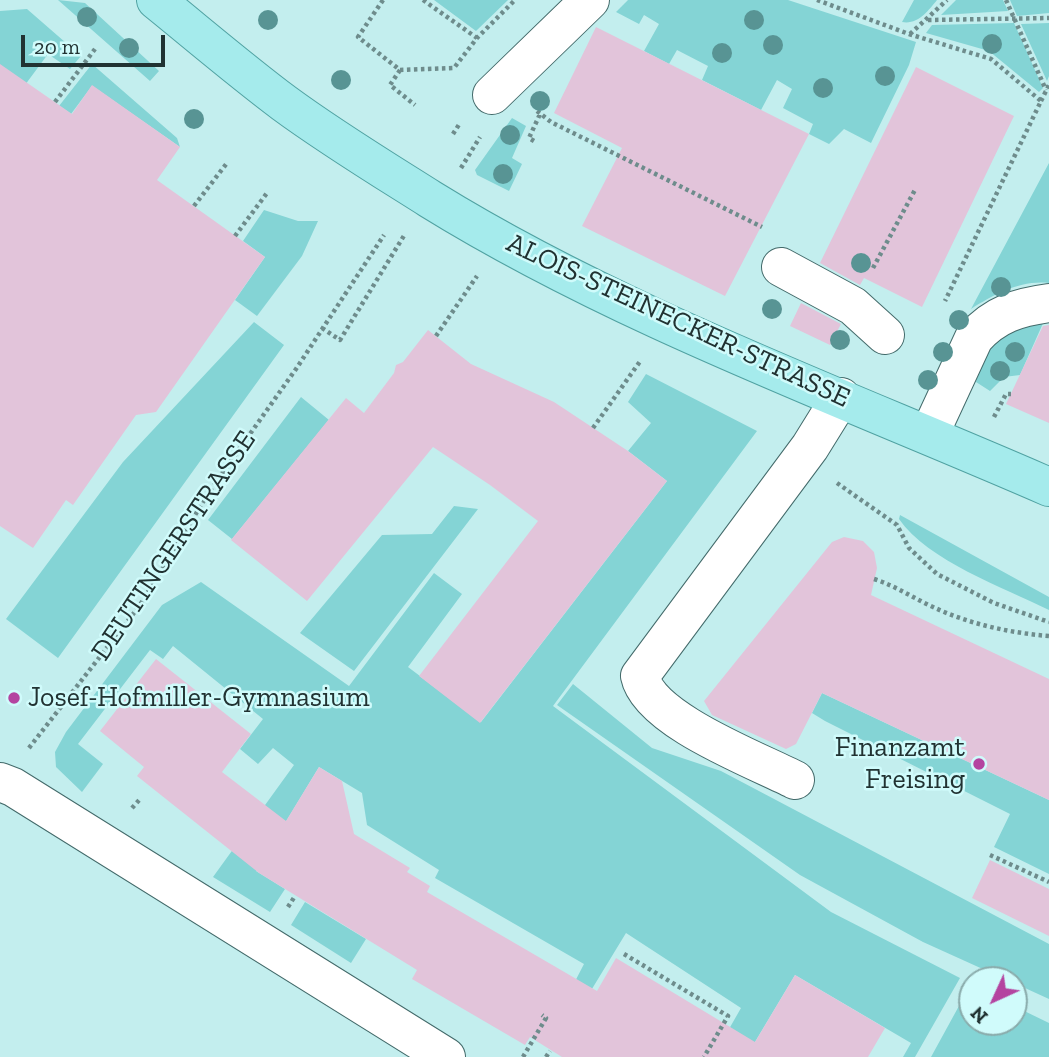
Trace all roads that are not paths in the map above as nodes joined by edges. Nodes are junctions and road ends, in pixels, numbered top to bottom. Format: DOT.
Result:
graph roads {
  1 [pos="156,0"];
  2 [pos="590,0"];
  3 [pos="498,90"];
  4 [pos="781,267"];
  5 [pos="1049,303"];
  6 [pos="885,335"];
  7 [pos="841,397"];
  8 [pos="929,435"];
  9 [pos="1049,487"];
  10 [pos="795,780"];
  11 [pos="0,782"];
  12 [pos="446,1057"];
  1 -- 7 [label="main road, ALOIS-STEINECKER-STRASSE"];
  2 -- 3 [label="street"];
  4 -- 6 [label="street"];
  5 -- 8 [label="street"];
  7 -- 8 [label="main road, ALOIS-STEINECKER-STRASSE"];
  7 -- 10 [label="street"];
  8 -- 9 [label="main road, ALOIS-STEINECKER-STRASSE"];
  11 -- 12 [label="street"];
}
